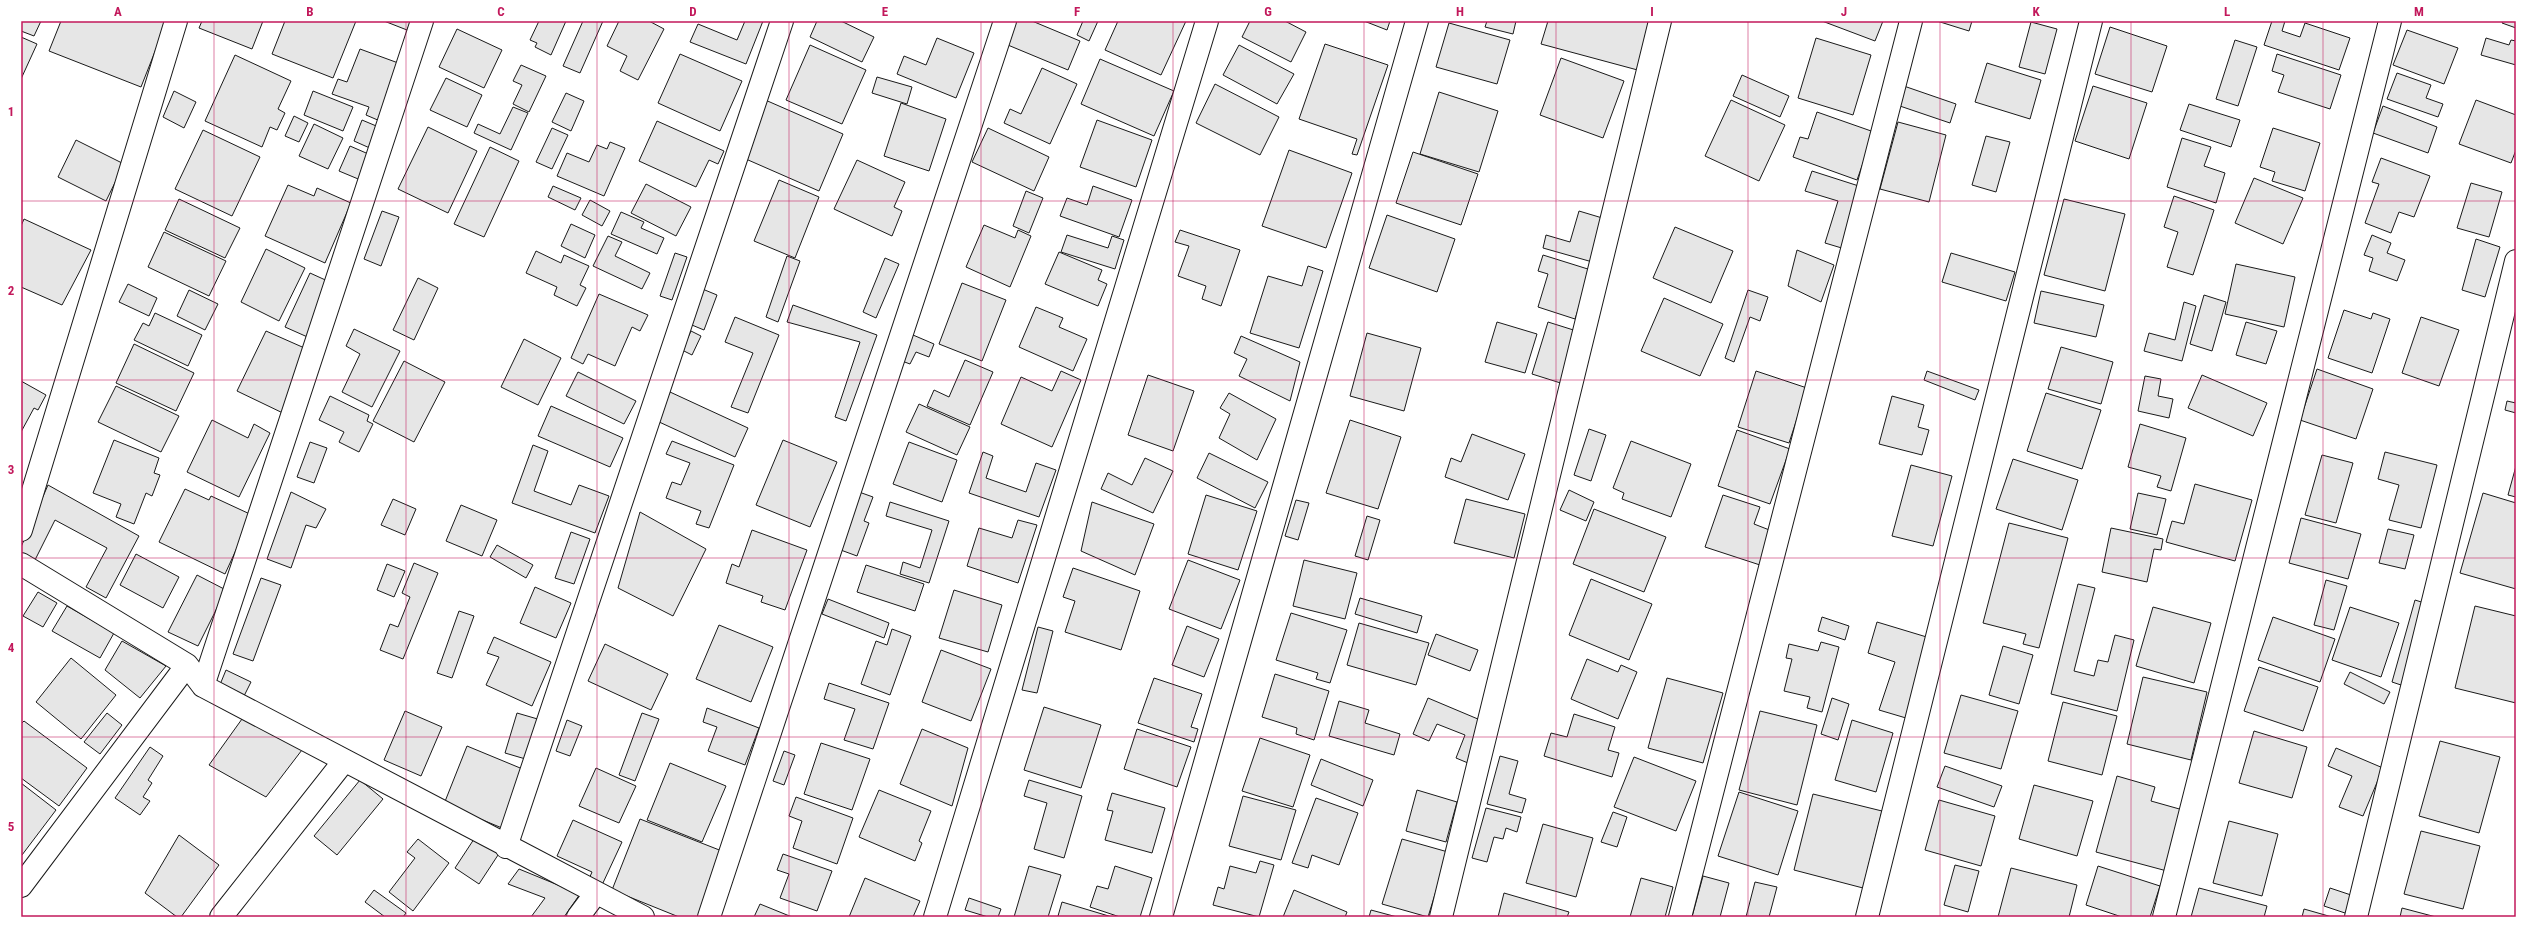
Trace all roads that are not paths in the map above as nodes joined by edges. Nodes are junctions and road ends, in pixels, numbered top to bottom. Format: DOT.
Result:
graph roads {
  1 [pos="176,21"];
  2 [pos="422,21"];
  3 [pos="782,21"];
  4 [pos="1005,21"];
  5 [pos="1207,21"];
  6 [pos="1417,21"];
  7 [pos="1660,21"];
  8 [pos="1911,21"];
  9 [pos="2091,21"];
  10 [pos="2390,21"];
  11 [pos="2516,261"];
  12 [pos="21,530"];
  13 [pos="21,564"];
  14 [pos="187,665"];
  15 [pos="203,686"];
  16 [pos="344,761"];
  17 [pos="506,847"];
  18 [pos="21,886"];
  19 [pos="596,893"];
  20 [pos="221,917"];
  21 [pos="578,917"];
  22 [pos="643,917"];
  23 [pos="709,917"];
  24 [pos="935,917"];
  25 [pos="1161,917"];
  26 [pos="1441,917"];
  27 [pos="1680,917"];
  28 [pos="1867,917"];
  29 [pos="2164,917"];
  30 [pos="2356,917"];
  1 -- 12 [label="street"];
  2 -- 15 [label="street"];
  3 -- 17 [label="street"];
  4 -- 23 [label="street"];
  5 -- 24 [label="street"];
  6 -- 25 [label="street"];
  7 -- 26 [label="street"];
  8 -- 27 [label="street"];
  9 -- 28 [label="street"];
  10 -- 29 [label="street"];
  11 -- 30 [label="street"];
  13 -- 14 [label="street"];
  14 -- 15 [label="street"];
  14 -- 18 [label="street"];
  15 -- 16 [label="street"];
  16 -- 17 [label="street"];
  16 -- 20 [label="street"];
  17 -- 19 [label="street"];
  19 -- 21 [label="street"];
  19 -- 22 [label="street"];
}
